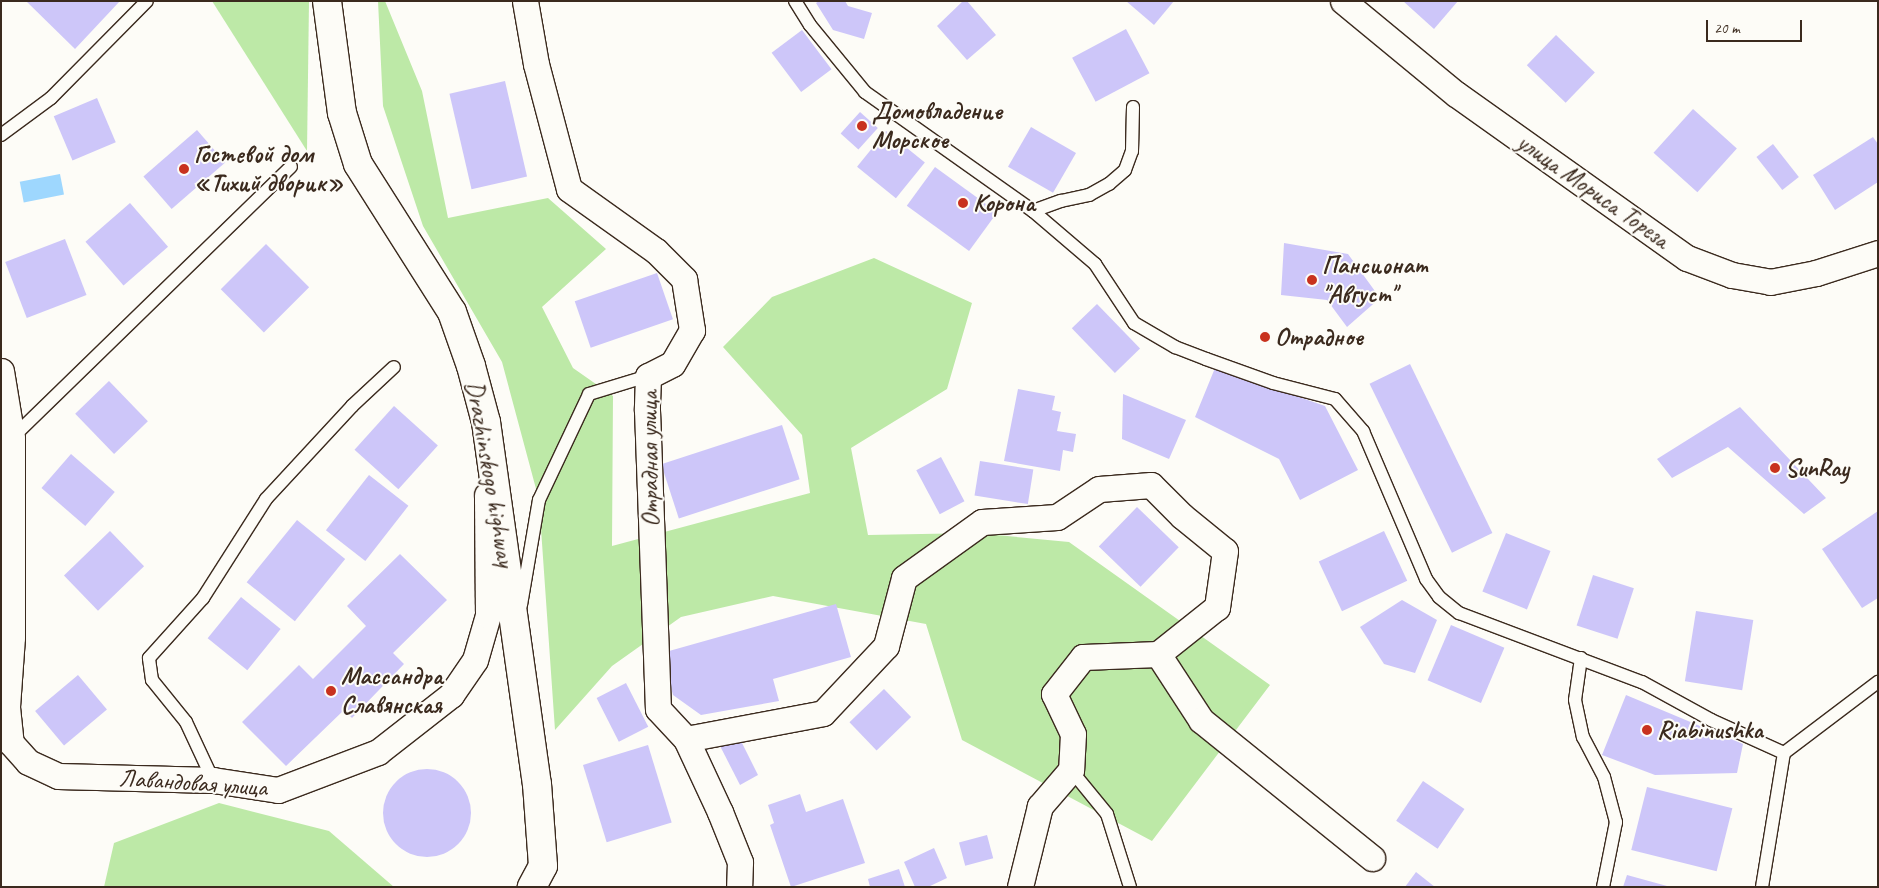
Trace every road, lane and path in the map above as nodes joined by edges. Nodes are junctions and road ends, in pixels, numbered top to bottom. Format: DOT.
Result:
graph roads {
  1 [pos="147,1"];
  2 [pos="524,1"];
  3 [pos="795,1"];
  4 [pos="1343,1"];
  5 [pos="328,2"];
  6 [pos="1133,107"];
  7 [pos="1,135"];
  8 [pos="291,167"];
  9 [pos="1033,211"];
  10 [pos="1878,253"];
  11 [pos="394,366"];
  12 [pos="1,371"];
  13 [pos="648,376"];
  14 [pos="486,422"];
  15 [pos="12,438"];
  16 [pos="516,634"];
  17 [pos="1158,654"];
  18 [pos="1581,658"];
  19 [pos="1878,682"];
  20 [pos="686,739"];
  21 [pos="1784,753"];
  22 [pos="1071,770"];
  23 [pos="213,780"];
  24 [pos="1372,858"];
  25 [pos="532,887"];
  26 [pos="739,887"];
  27 [pos="1020,887"];
  28 [pos="1130,887"];
  29 [pos="1602,887"];
  30 [pos="1762,887"];
  1 -- 7 [label="lane"];
  2 -- 13 [label="street, Отрадная улица"];
  3 -- 9 [label="lane"];
  4 -- 10 [label="street, улица Мориса Тореза"];
  5 -- 14 [label="main road, Drazhinskogo highway"];
  6 -- 9 [label="lane"];
  8 -- 15 [label="lane"];
  9 -- 18 [label="lane"];
  11 -- 23 [label="lane"];
  12 -- 15 [label="street, Лавандовая улица"];
  13 -- 16 [label="lane"];
  13 -- 20 [label="street, Отрадная улица"];
  14 -- 16 [label="main road, Drazhinskogo highway"];
  14 -- 23 [label="street, Лавандовая улица"];
  15 -- 23 [label="street, Лавандовая улица"];
  16 -- 25 [label="main road, Drazhinskogo highway"];
  17 -- 20 [label="street"];
  17 -- 22 [label="street"];
  17 -- 24 [label="street"];
  18 -- 21 [label="lane"];
  18 -- 29 [label="lane"];
  19 -- 21 [label="lane"];
  20 -- 26 [label="street, Отрадная улица"];
  21 -- 30 [label="lane"];
  22 -- 27 [label="street"];
  22 -- 28 [label="lane"];
}
